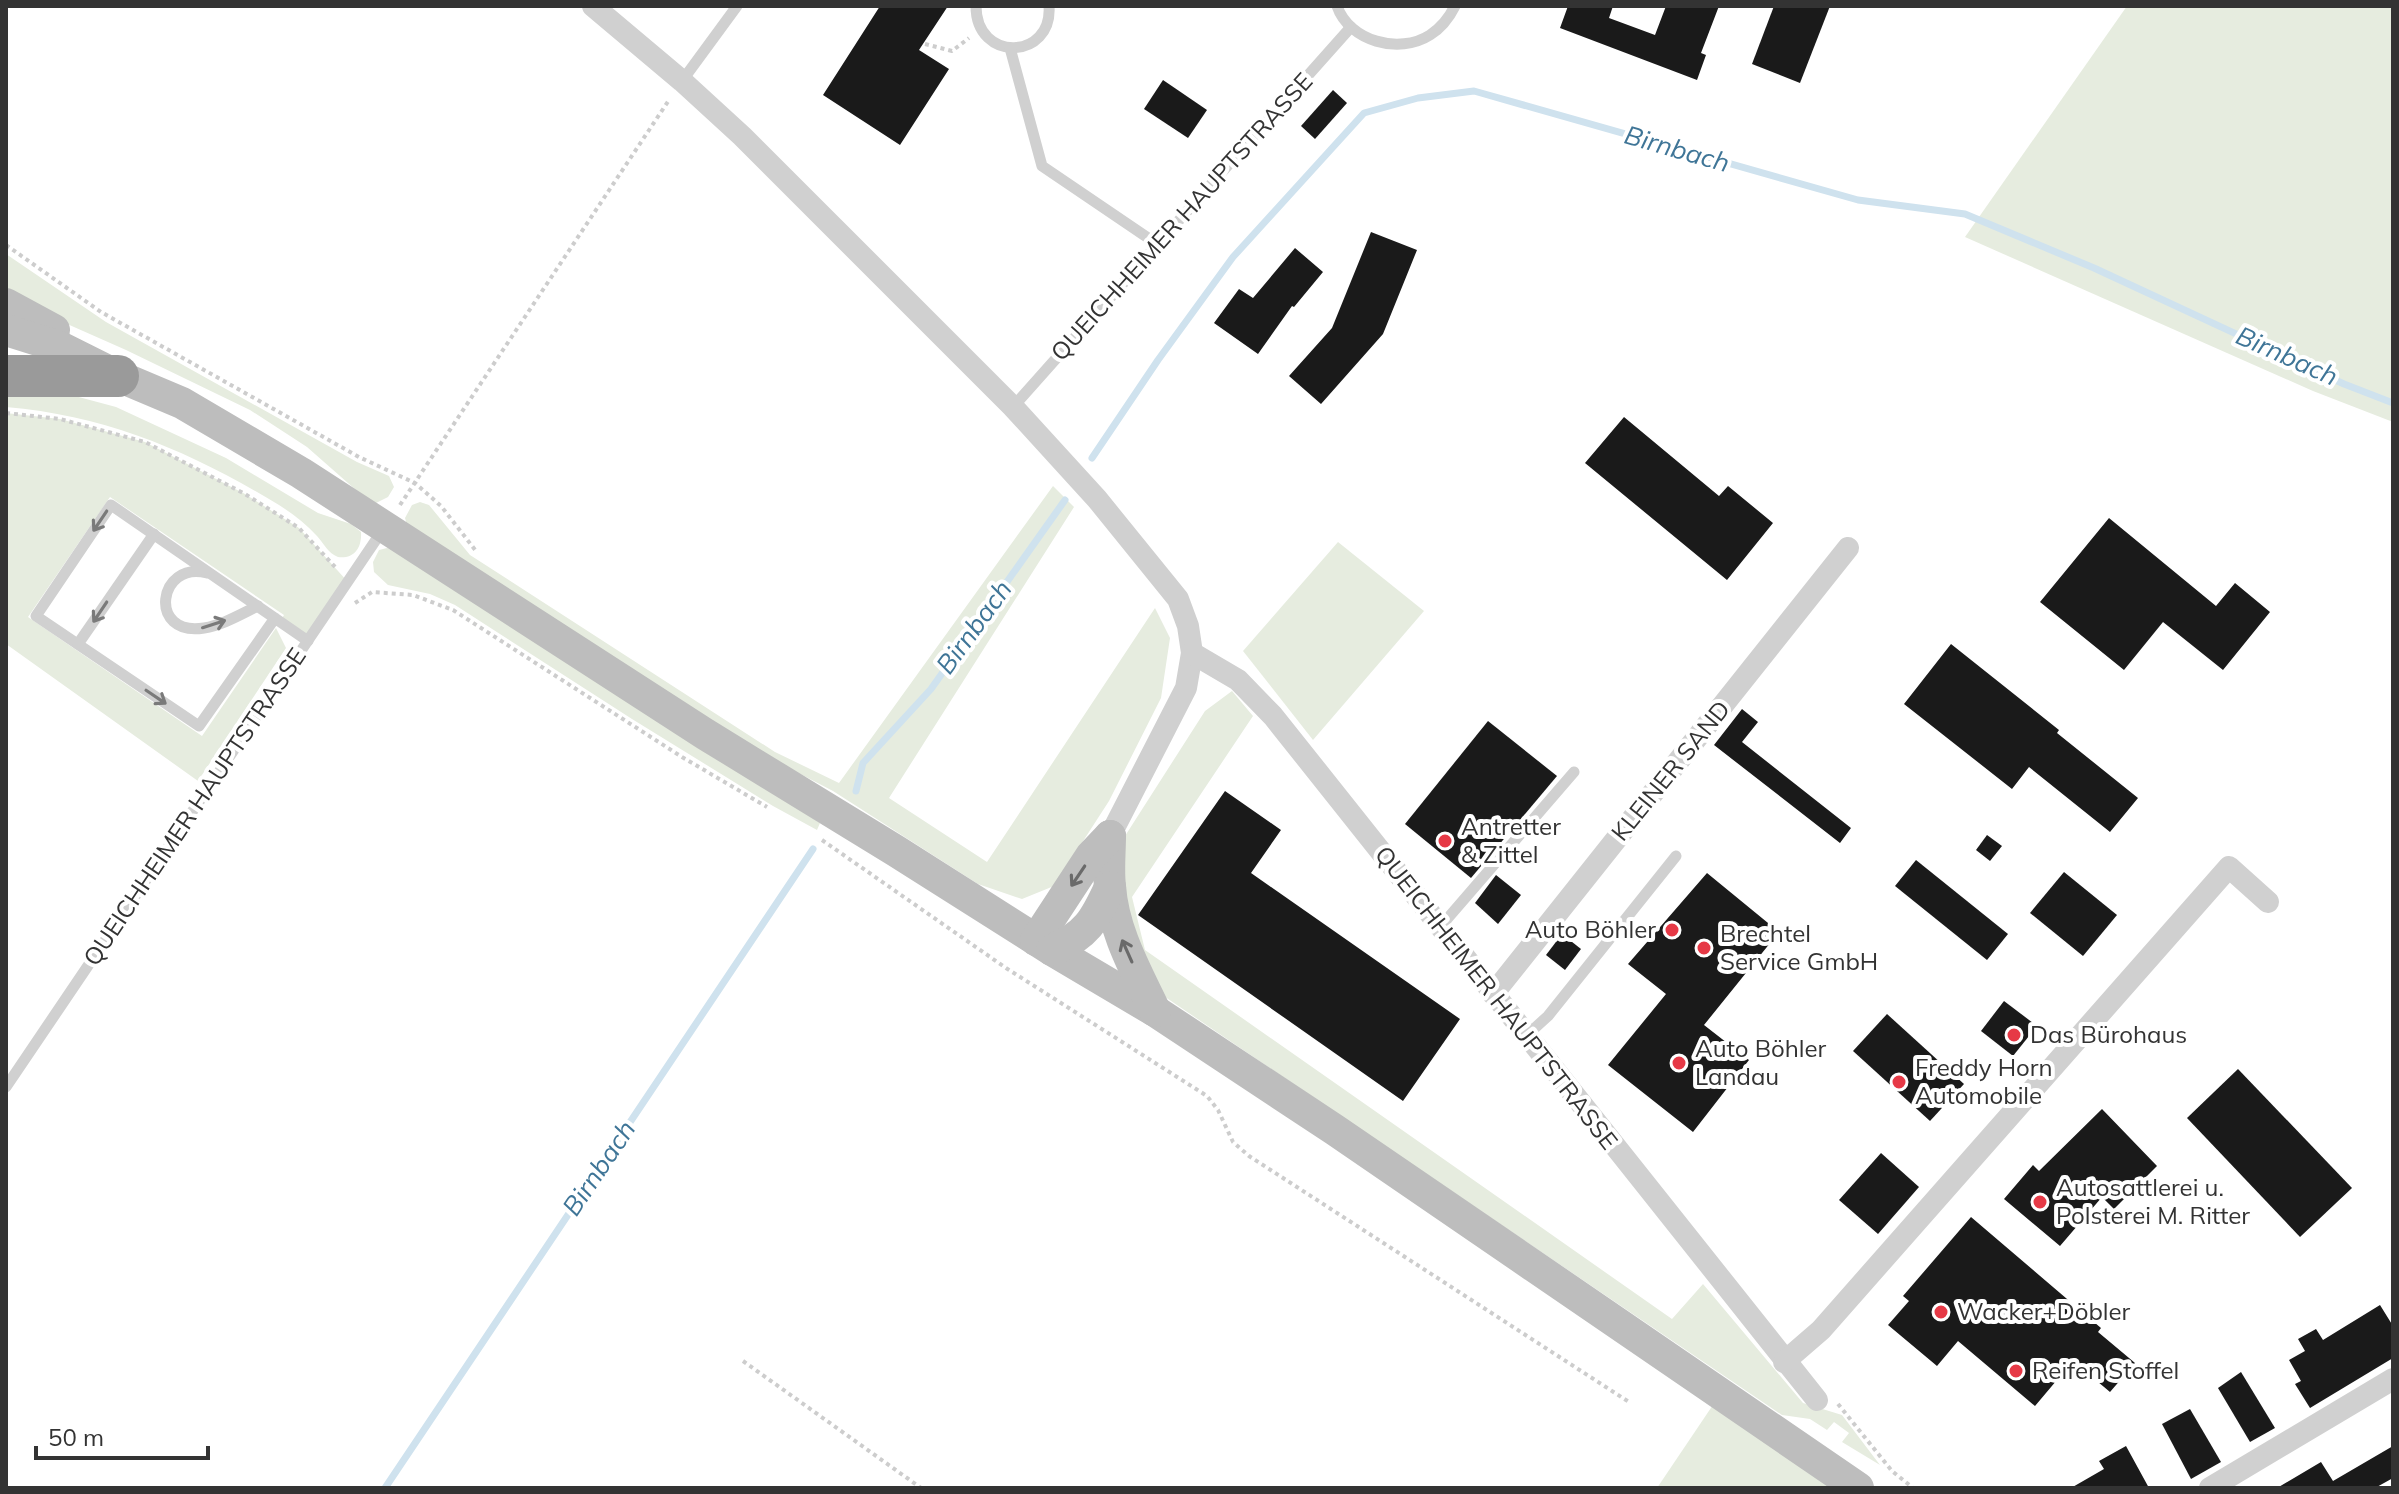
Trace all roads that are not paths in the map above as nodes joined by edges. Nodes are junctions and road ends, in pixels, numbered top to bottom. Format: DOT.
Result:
graph roads {
  1 [pos="593,6"];
  2 [pos="737,6"];
  3 [pos="976,6"];
  4 [pos="1049,6"];
  5 [pos="1337,6"];
  6 [pos="1455,6"];
  7 [pos="1351,27"];
  8 [pos="1010,48"];
  9 [pos="682,81"];
  10 [pos="1157,244"];
  11 [pos="6,304"];
  12 [pos="6,330"];
  13 [pos="6,354"];
  14 [pos="6,376"];
  15 [pos="118,376"];
  16 [pos="1013,407"];
  17 [pos="385,527"];
  18 [pos="154,534"];
  19 [pos="1848,548"];
  20 [pos="215,575"];
  21 [pos="258,606"];
  22 [pos="275,618"];
  23 [pos="308,641"];
  24 [pos="78,644"];
  25 [pos="1192,653"];
  26 [pos="1574,772"];
  27 [pos="1110,836"];
  28 [pos="1676,856"];
  29 [pos="1110,887"];
  30 [pos="2268,902"];
  31 [pos="1441,926"];
  32 [pos="1044,945"];
  33 [pos="1493,994"];
  34 [pos="1155,1011"];
  35 [pos="1526,1036"];
  36 [pos="6,1087"];
  37 [pos="1784,1362"];
  38 [pos="2393,1379"];
  39 [pos="1827,1402"];
  40 [pos="1858,1488"];
  41 [pos="2210,1488"];
  1 -- 9 [label="street"];
  2 -- 9 [label="lane"];
  3 -- 8 [label="lane"];
  4 -- 8 [label="lane"];
  5 -- 7 [label="lane"];
  6 -- 7 [label="lane"];
  7 -- 10 [label="lane, QUEICHHEIMER HAUPTSTRASSE"];
  8 -- 10 [label="lane"];
  9 -- 16 [label="street"];
  10 -- 16 [label="lane, QUEICHHEIMER HAUPTSTRASSE"];
  11 -- 15 [label="main road"];
  12 -- 15 [label="main road"];
  13 -- 15 [label="main road"];
  14 -- 15 [label="highway"];
  15 -- 17 [label="main road"];
  16 -- 25 [label="street"];
  17 -- 23 [label="lane, QUEICHHEIMER HAUPTSTRASSE"];
  17 -- 32 [label="main road"];
  18 -- 20 [label="lane"];
  18 -- 24 [label="lane, one-way"];
  18 -- 24 [label="lane, one-way"];
  19 -- 33 [label="street, KLEINER SAND"];
  20 -- 21 [label="lane"];
  20 -- 21 [label="lane, one-way"];
  21 -- 22 [label="lane"];
  22 -- 23 [label="lane"];
  24 -- 22 [label="lane, one-way"];
  23 -- 36 [label="lane, QUEICHHEIMER HAUPTSTRASSE"];
  25 -- 27 [label="street"];
  25 -- 31 [label="street, QUEICHHEIMER HAUPTSTRASSE"];
  26 -- 31 [label="lane"];
  27 -- 29 [label="main road"];
  27 -- 32 [label="main road, one-way"];
  28 -- 35 [label="lane"];
  29 -- 32 [label="main road"];
  34 -- 29 [label="main road, one-way"];
  30 -- 37 [label="street"];
  31 -- 33 [label="street, QUEICHHEIMER HAUPTSTRASSE"];
  32 -- 34 [label="main road"];
  33 -- 35 [label="street, QUEICHHEIMER HAUPTSTRASSE"];
  34 -- 40 [label="main road"];
  35 -- 37 [label="street, QUEICHHEIMER HAUPTSTRASSE"];
  37 -- 39 [label="street, QUEICHHEIMER HAUPTSTRASSE"];
  38 -- 41 [label="street"];
}
